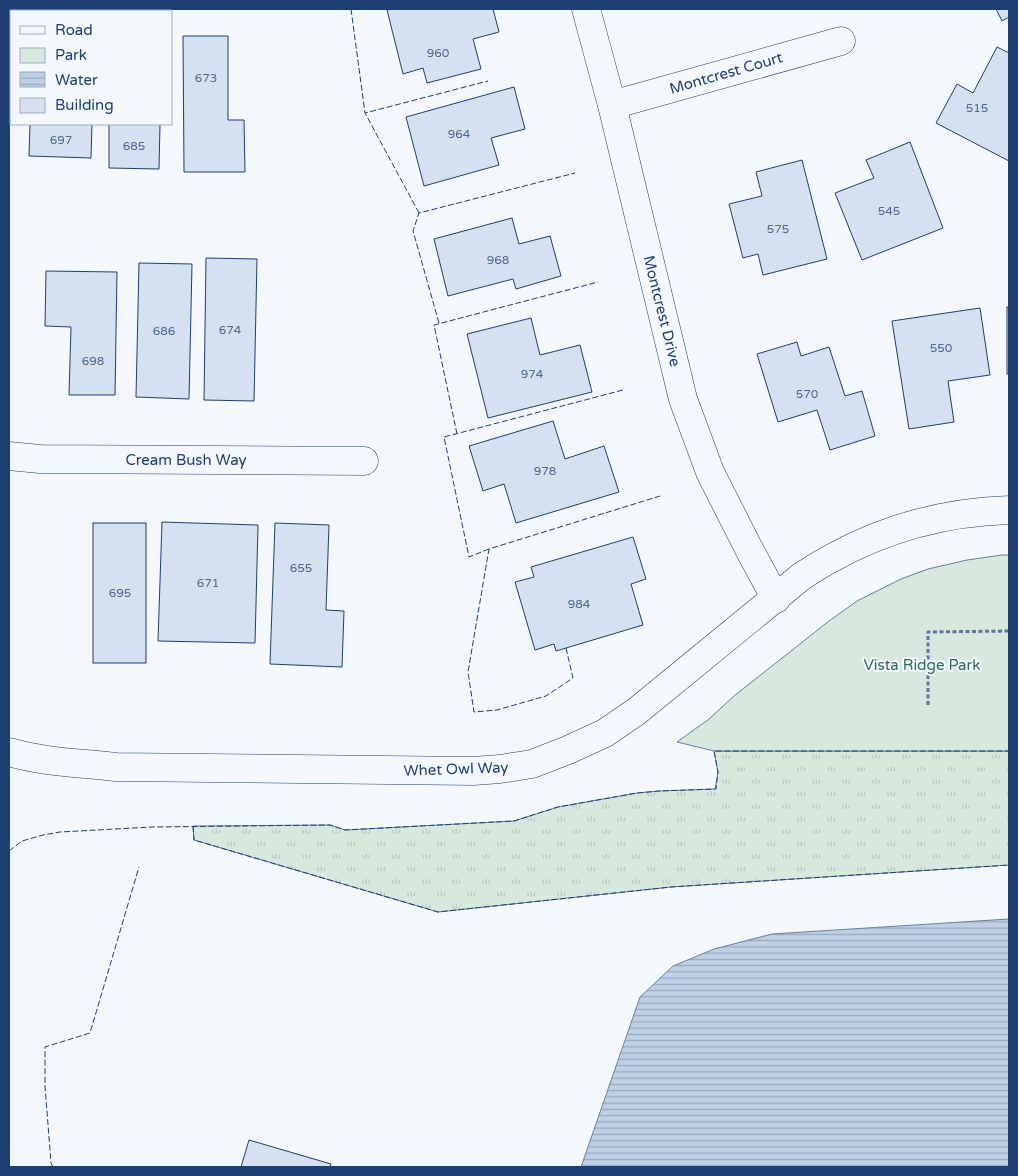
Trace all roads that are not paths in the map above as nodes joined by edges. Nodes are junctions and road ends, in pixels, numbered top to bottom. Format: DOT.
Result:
graph roads {
  1 [pos="586,9"];
  2 [pos="841,41"];
  3 [pos="612,105"];
  4 [pos="9,456"];
  5 [pos="364,461"];
  6 [pos="1009,510"];
  7 [pos="776,599"];
  8 [pos="9,752"];
  1 -- 3 [label="street, Montcrest Drive"];
  2 -- 3 [label="street, Montcrest Court"];
  3 -- 7 [label="street, Montcrest Drive"];
  4 -- 5 [label="street, Cream Bush Way"];
  6 -- 7 [label="street, Whet Owl Way"];
  7 -- 8 [label="street, Whet Owl Way"];
}
